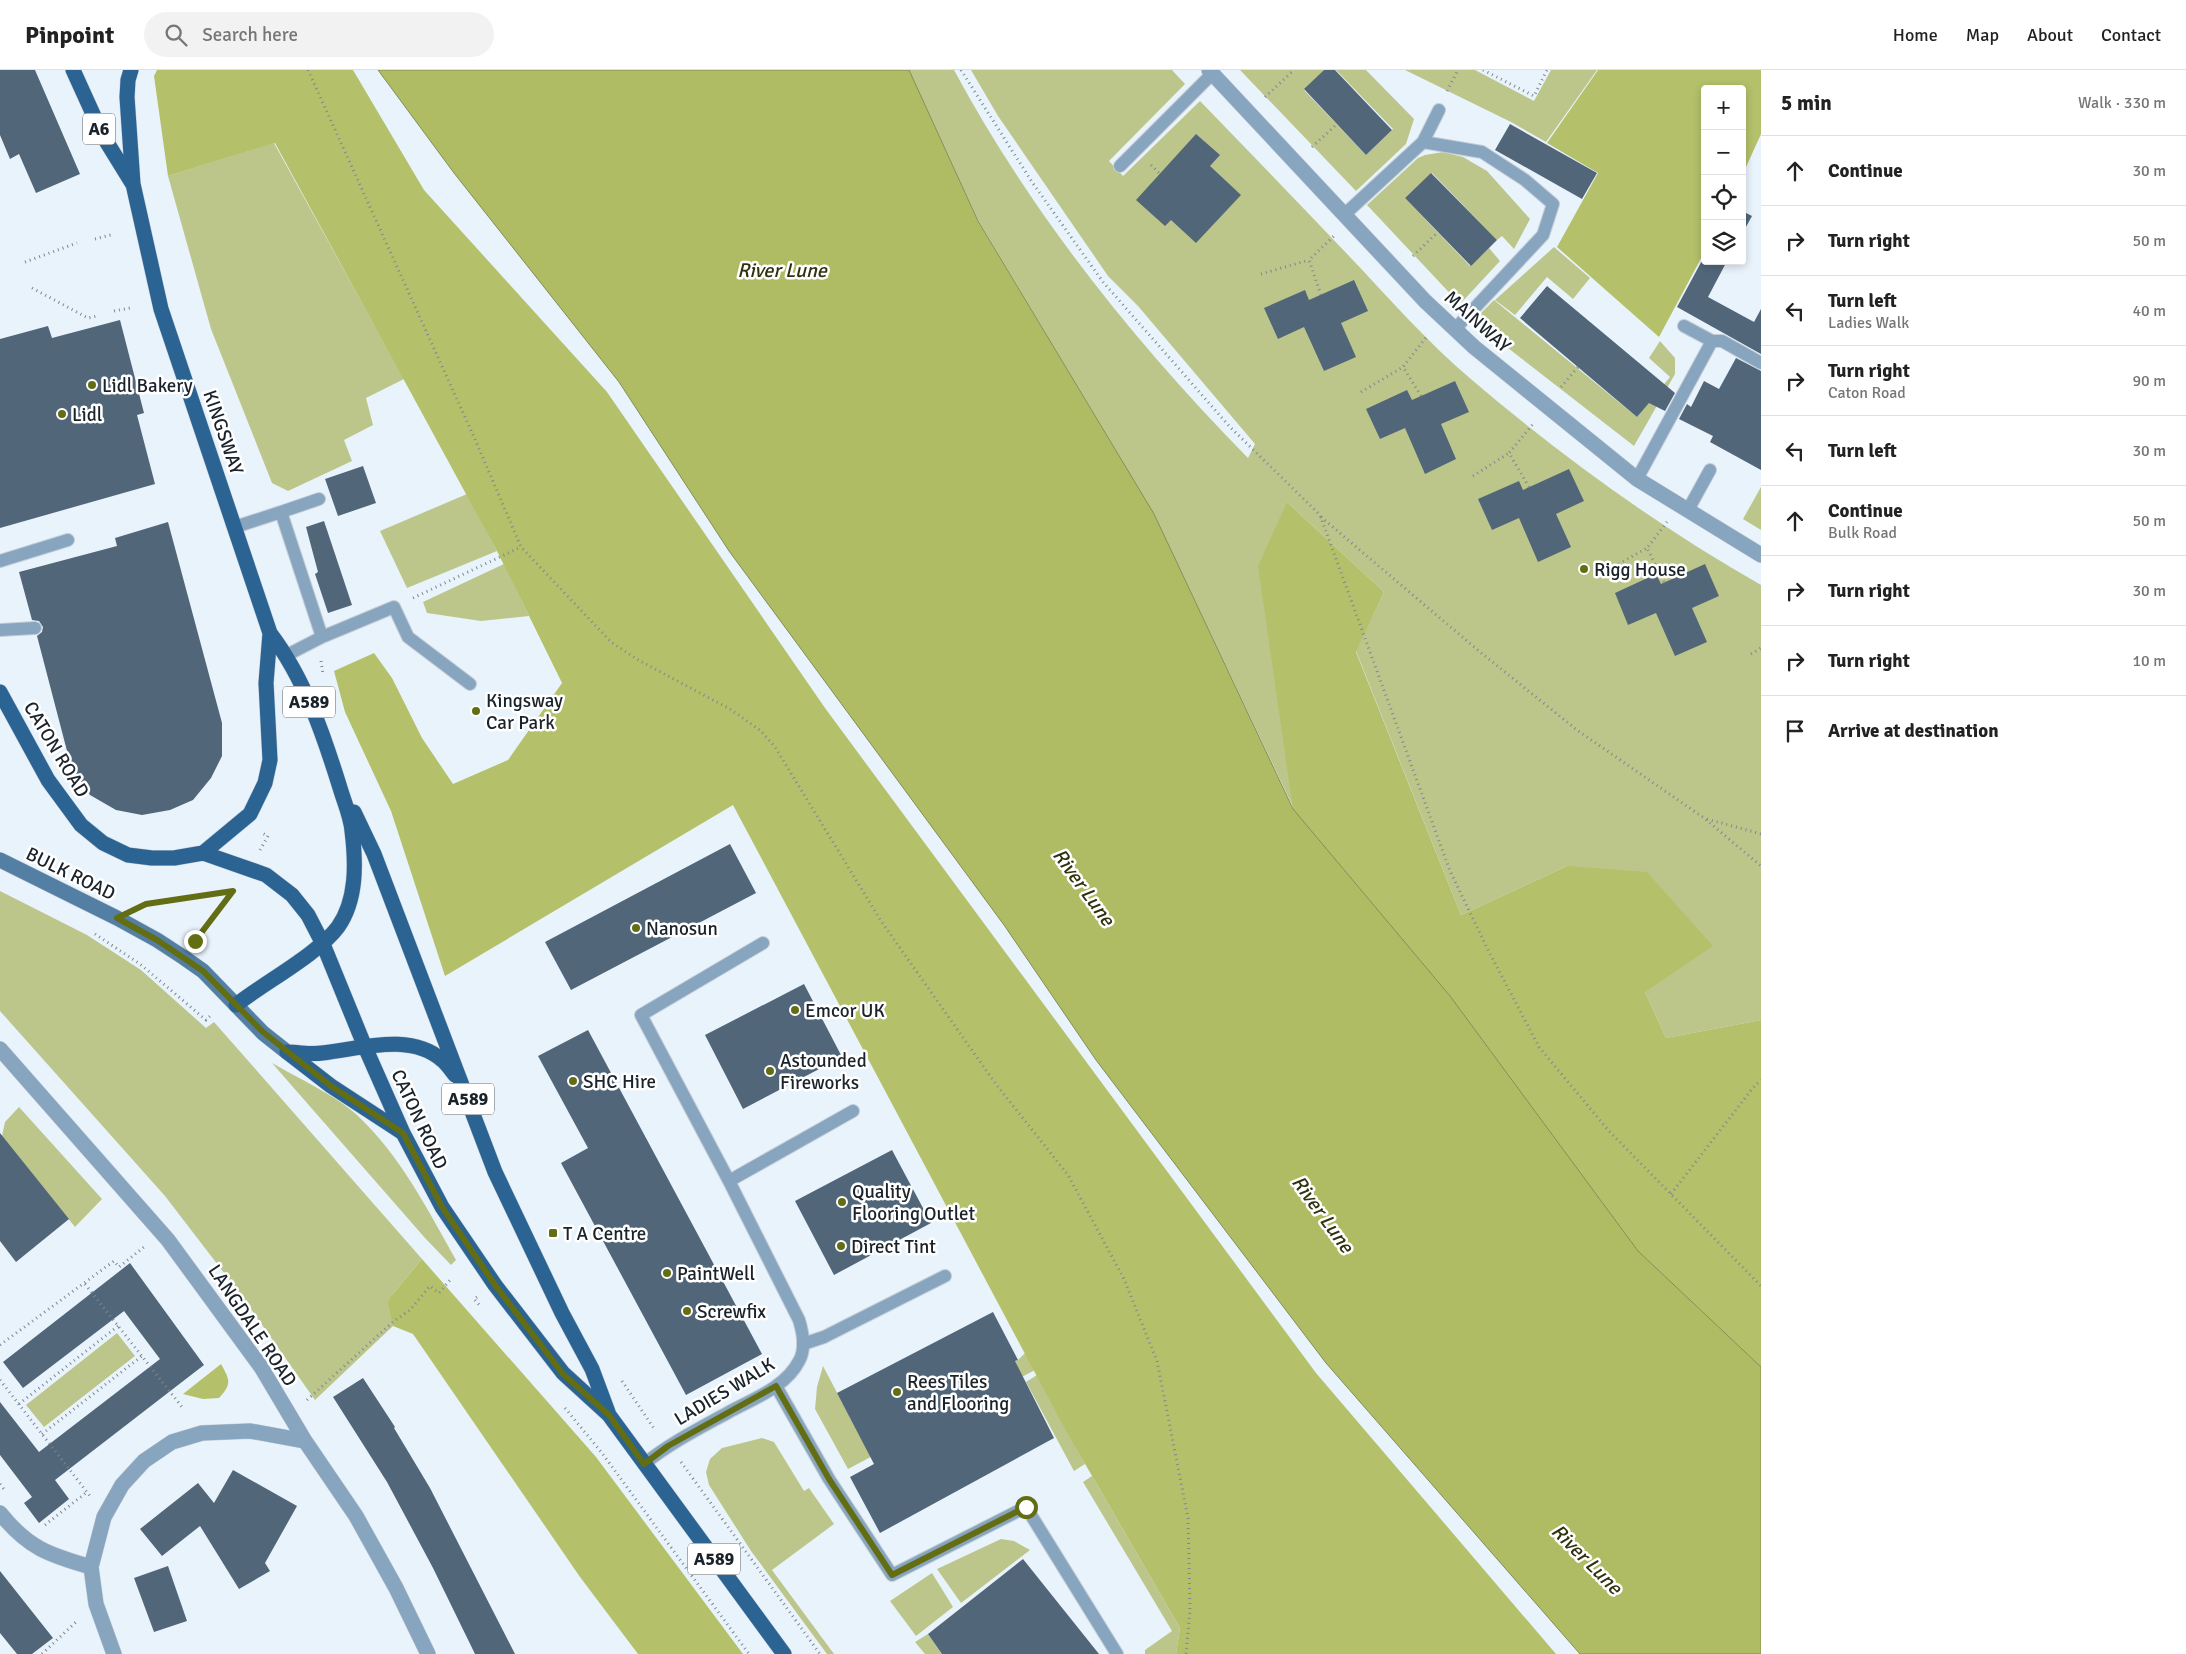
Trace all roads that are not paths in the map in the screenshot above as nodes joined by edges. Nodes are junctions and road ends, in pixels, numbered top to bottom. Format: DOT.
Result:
graph roads {
  1 [pos="73,70"];
  2 [pos="132,70"];
  3 [pos="1211,72"];
  4 [pos="1439,110"];
  5 [pos="1423,142"];
  6 [pos="1120,166"];
  7 [pos="133,184"];
  8 [pos="1348,217"];
  9 [pos="1684,326"];
  10 [pos="1455,329"];
  11 [pos="1712,340"];
  12 [pos="1761,363"];
  13 [pos="1710,470"];
  14 [pos="1637,479"];
  15 [pos="319,498"];
  16 [pos="1683,507"];
  17 [pos="281,512"];
  18 [pos="235,527"];
  19 [pos="68,540"];
  20 [pos="1761,555"];
  21 [pos="0,561"];
  22 [pos="35,628"];
  23 [pos="0,630"];
  24 [pos="270,633"];
  25 [pos="322,637"];
  26 [pos="287,655"];
  27 [pos="470,684"];
  28 [pos="0,692"];
  29 [pos="336,777"];
  30 [pos="203,853"];
  31 [pos="0,860"];
  32 [pos="763,943"];
  33 [pos="323,944"];
  34 [pos="236,1005"];
  35 [pos="365,1047"];
  36 [pos="0,1049"];
  37 [pos="288,1052"];
  38 [pos="461,1081"];
  39 [pos="853,1111"];
  40 [pos="403,1133"];
  41 [pos="729,1181"];
  42 [pos="945,1276"];
  43 [pos="803,1344"];
  44 [pos="776,1386"];
  45 [pos="609,1415"];
  46 [pos="305,1441"];
  47 [pos="644,1464"];
  48 [pos="0,1513"];
  49 [pos="91,1567"];
  50 [pos="114,1654"];
  51 [pos="428,1654"];
  52 [pos="784,1654"];
  53 [pos="1117,1654"];
  1 -- 7 [label="main road, A6"];
  2 -- 7 [label="main road, A589"];
  3 -- 6 [label="lane"];
  3 -- 8 [label="street, MAINWAY"];
  4 -- 5 [label="lane"];
  5 -- 8 [label="lane"];
  5 -- 10 [label="lane"];
  7 -- 18 [label="main road, KINGSWAY / A589"];
  8 -- 10 [label="street, MAINWAY"];
  9 -- 11 [label="lane"];
  10 -- 14 [label="street, MAINWAY"];
  11 -- 12 [label="lane"];
  11 -- 14 [label="lane"];
  13 -- 16 [label="lane"];
  14 -- 16 [label="street, MAINWAY"];
  15 -- 17 [label="lane"];
  16 -- 20 [label="street, MAINWAY"];
  17 -- 18 [label="lane"];
  17 -- 25 [label="lane"];
  18 -- 24 [label="main road, KINGSWAY / A589"];
  19 -- 21 [label="lane"];
  22 -- 23 [label="lane"];
  24 -- 26 [label="main road, A589"];
  24 -- 30 [label="main road, A589"];
  25 -- 26 [label="lane"];
  25 -- 27 [label="lane"];
  26 -- 29 [label="main road, A589"];
  28 -- 30 [label="main road, CATON ROAD / A589"];
  29 -- 33 [label="main road"];
  29 -- 38 [label="main road, CATON ROAD / A589"];
  30 -- 33 [label="main road, CATON ROAD / A589"];
  31 -- 34 [label="street, BULK ROAD"];
  32 -- 41 [label="lane"];
  33 -- 34 [label="main road"];
  33 -- 35 [label="main road, CATON ROAD / A589"];
  34 -- 37 [label="street, BULK ROAD"];
  35 -- 37 [label="main road"];
  35 -- 38 [label="main road"];
  35 -- 40 [label="main road, CATON ROAD / A589"];
  36 -- 46 [label="street, LANGDALE ROAD"];
  37 -- 40 [label="main road"];
  38 -- 45 [label="main road, CATON ROAD / A589"];
  39 -- 41 [label="lane"];
  40 -- 45 [label="main road, CATON ROAD / A589"];
  41 -- 43 [label="lane"];
  42 -- 43 [label="lane"];
  43 -- 44 [label="lane, LADIES WALK"];
  44 -- 47 [label="lane, LADIES WALK"];
  44 -- 53 [label="lane"];
  45 -- 47 [label="main road, CATON ROAD / A589"];
  46 -- 49 [label="street"];
  46 -- 51 [label="street, LANGDALE ROAD"];
  47 -- 52 [label="main road, CATON ROAD / A589"];
  48 -- 49 [label="street"];
  49 -- 50 [label="street"];
}
